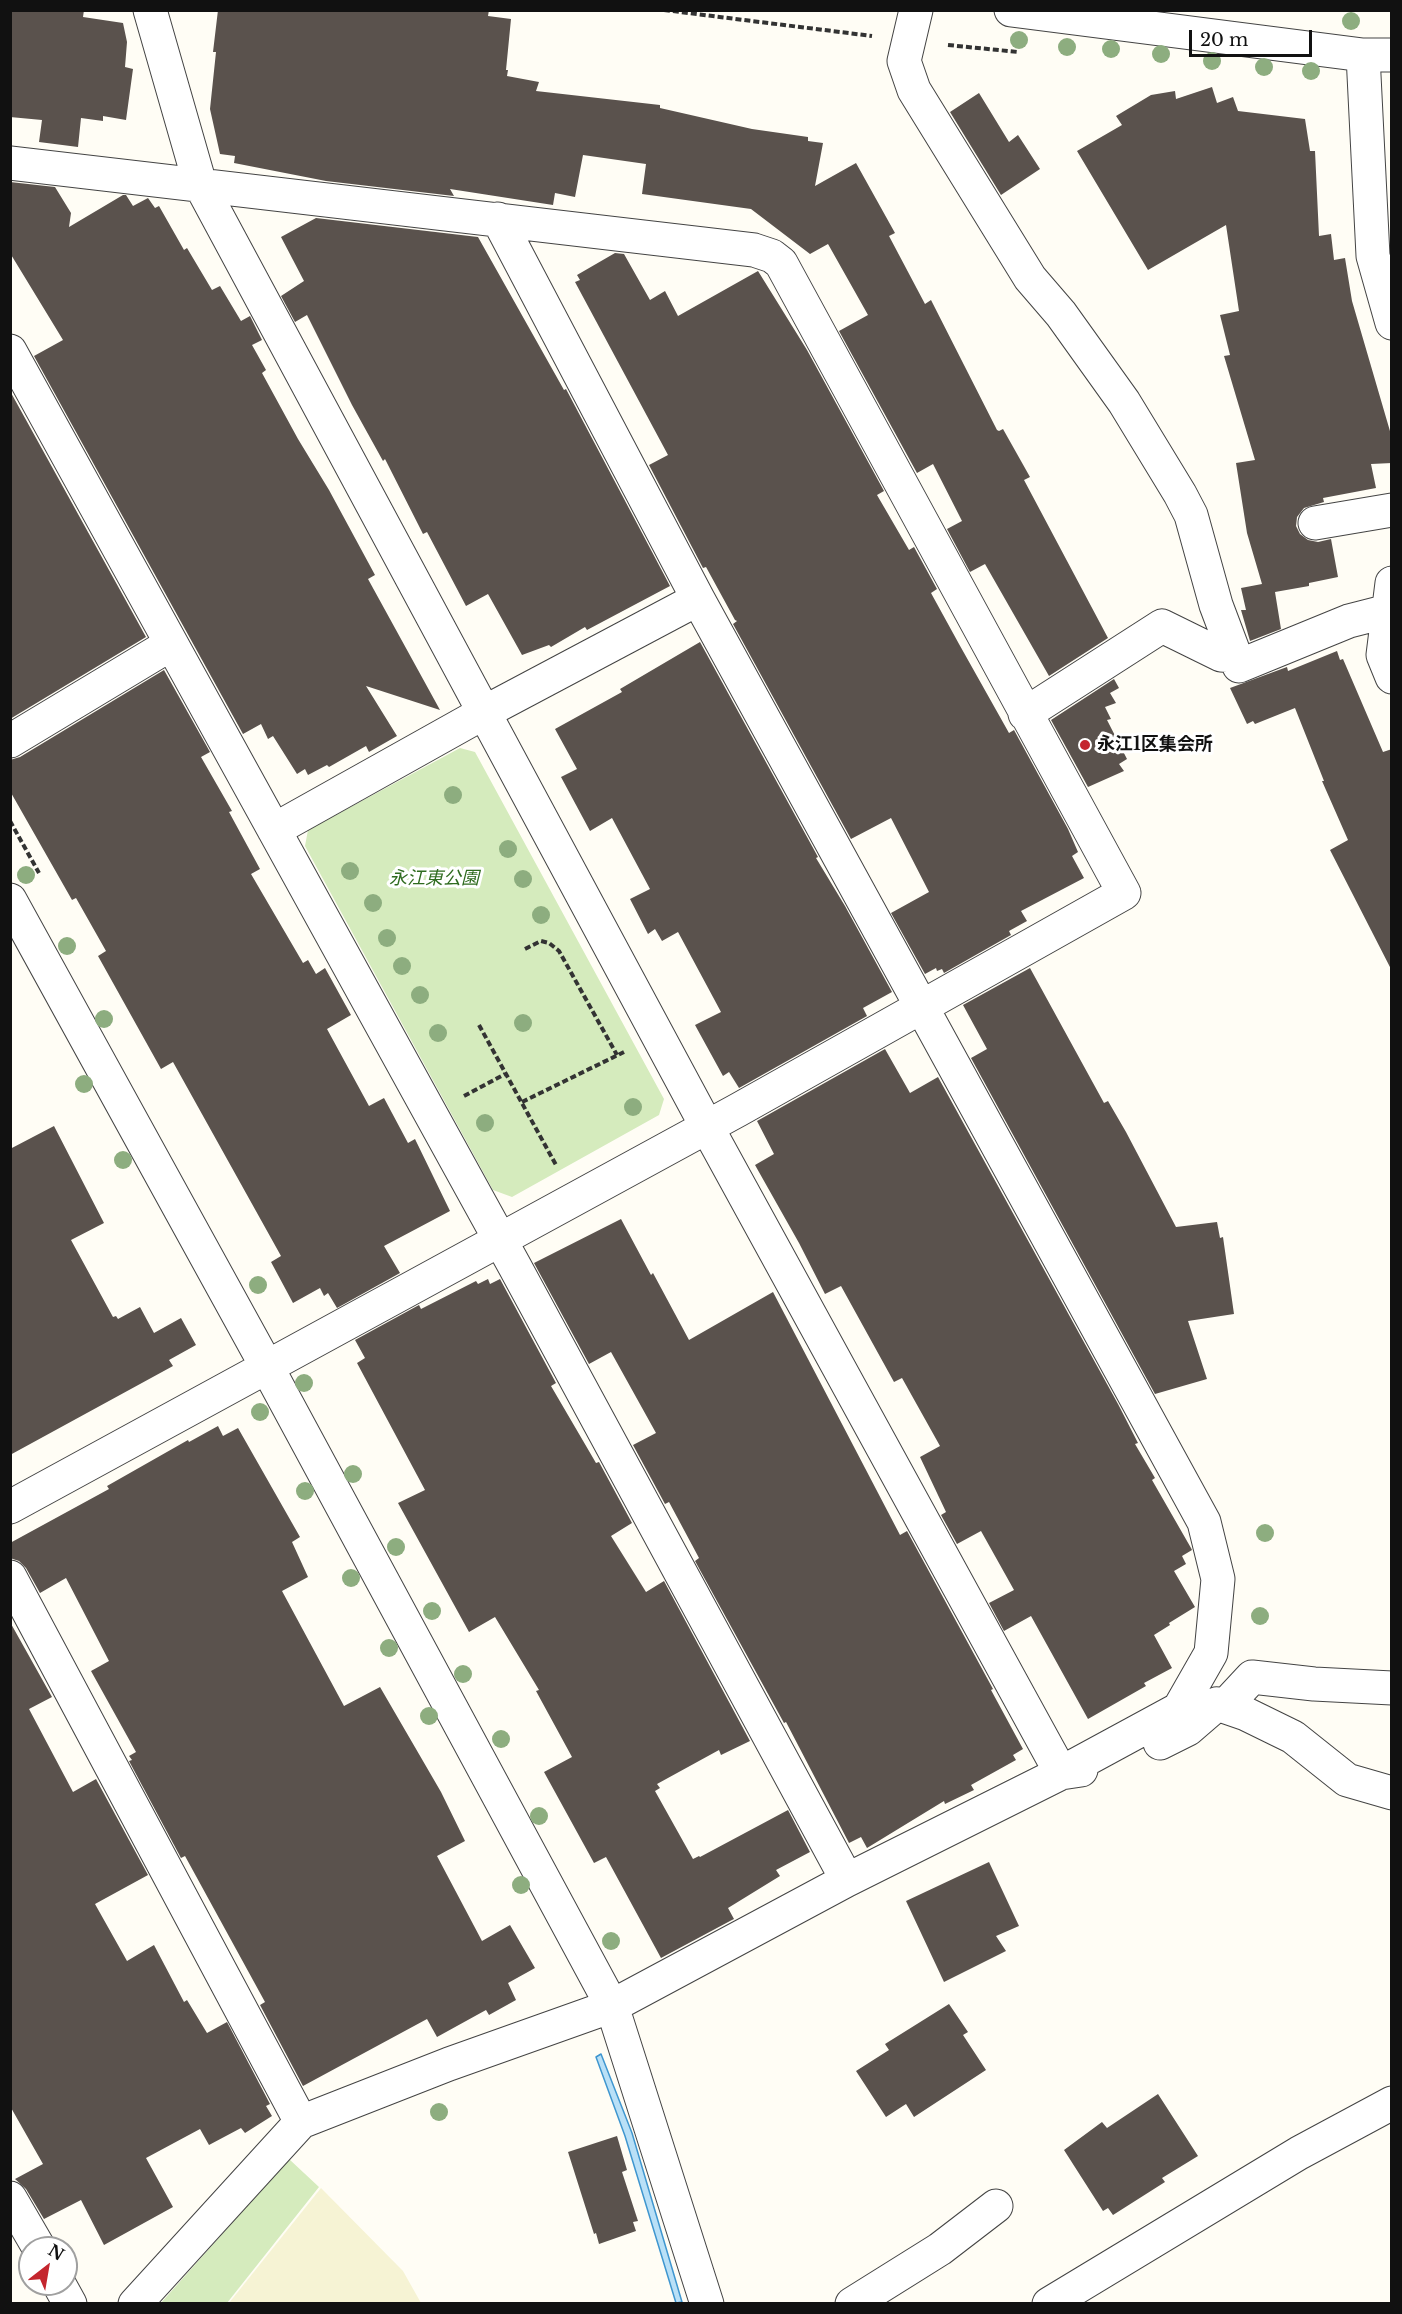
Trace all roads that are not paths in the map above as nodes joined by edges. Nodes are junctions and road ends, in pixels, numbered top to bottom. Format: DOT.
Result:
graph roads {
  1 [pos="150,10"];
  2 [pos="1011,10"];
  3 [pos="1075,15"];
  4 [pos="912,25"];
  5 [pos="1377,55"];
  6 [pos="10,163"];
  7 [pos="200,184"];
  8 [pos="498,219"];
  9 [pos="1392,323"];
  10 [pos="10,351"];
  11 [pos="1392,510"];
  12 [pos="1314,523"];
  13 [pos="1390,597"];
  14 [pos="698,599"];
  15 [pos="171,644"];
  16 [pos="1235,656"];
  17 [pos="1392,677"];
  18 [pos="485,712"];
  19 [pos="1026,714"];
  20 [pos="10,741"];
  21 [pos="274,830"];
  22 [pos="10,900"];
  23 [pos="921,1008"];
  24 [pos="707,1127"];
  25 [pos="500,1240"];
  26 [pos="267,1367"];
  27 [pos="10,1507"];
  28 [pos="10,1577"];
  29 [pos="1392,1688"];
  30 [pos="1225,1706"];
  31 [pos="1061,1773"];
  32 [pos="1392,1793"];
  33 [pos="847,1880"];
  34 [pos="612,2006"];
  35 [pos="1392,2103"];
  36 [pos="301,2122"];
  37 [pos="10,2198"];
  38 [pos="996,2206"];
  39 [pos="32,2236"];
  40 [pos="135,2304"];
  41 [pos="708,2304"];
  42 [pos="852,2304"];
  43 [pos="1049,2304"];
  1 -- 7 [label="street"];
  2 -- 3 [label="street"];
  3 -- 5 [label="street"];
  4 -- 16 [label="street"];
  5 -- 9 [label="street"];
  6 -- 7 [label="street"];
  7 -- 8 [label="street"];
  7 -- 18 [label="street"];
  8 -- 14 [label="street"];
  8 -- 19 [label="street"];
  10 -- 15 [label="street"];
  11 -- 12 [label="street"];
  13 -- 16 [label="street"];
  13 -- 17 [label="street"];
  14 -- 18 [label="street"];
  14 -- 23 [label="street"];
  15 -- 20 [label="street"];
  15 -- 21 [label="street"];
  16 -- 19 [label="street"];
  18 -- 21 [label="street"];
  18 -- 24 [label="street"];
  19 -- 23 [label="street"];
  21 -- 25 [label="street"];
  22 -- 26 [label="street"];
  23 -- 24 [label="street"];
  23 -- 31 [label="street"];
  24 -- 25 [label="street"];
  24 -- 31 [label="street"];
  25 -- 26 [label="street"];
  25 -- 33 [label="street"];
  26 -- 27 [label="street"];
  26 -- 34 [label="street"];
  28 -- 36 [label="street"];
  29 -- 30 [label="street"];
  30 -- 31 [label="street"];
  30 -- 32 [label="street"];
  31 -- 33 [label="street"];
  33 -- 34 [label="street"];
  34 -- 36 [label="street"];
  34 -- 41 [label="street"];
  35 -- 43 [label="street"];
  36 -- 40 [label="street"];
  37 -- 39 [label="street"];
  38 -- 42 [label="street"];
}
